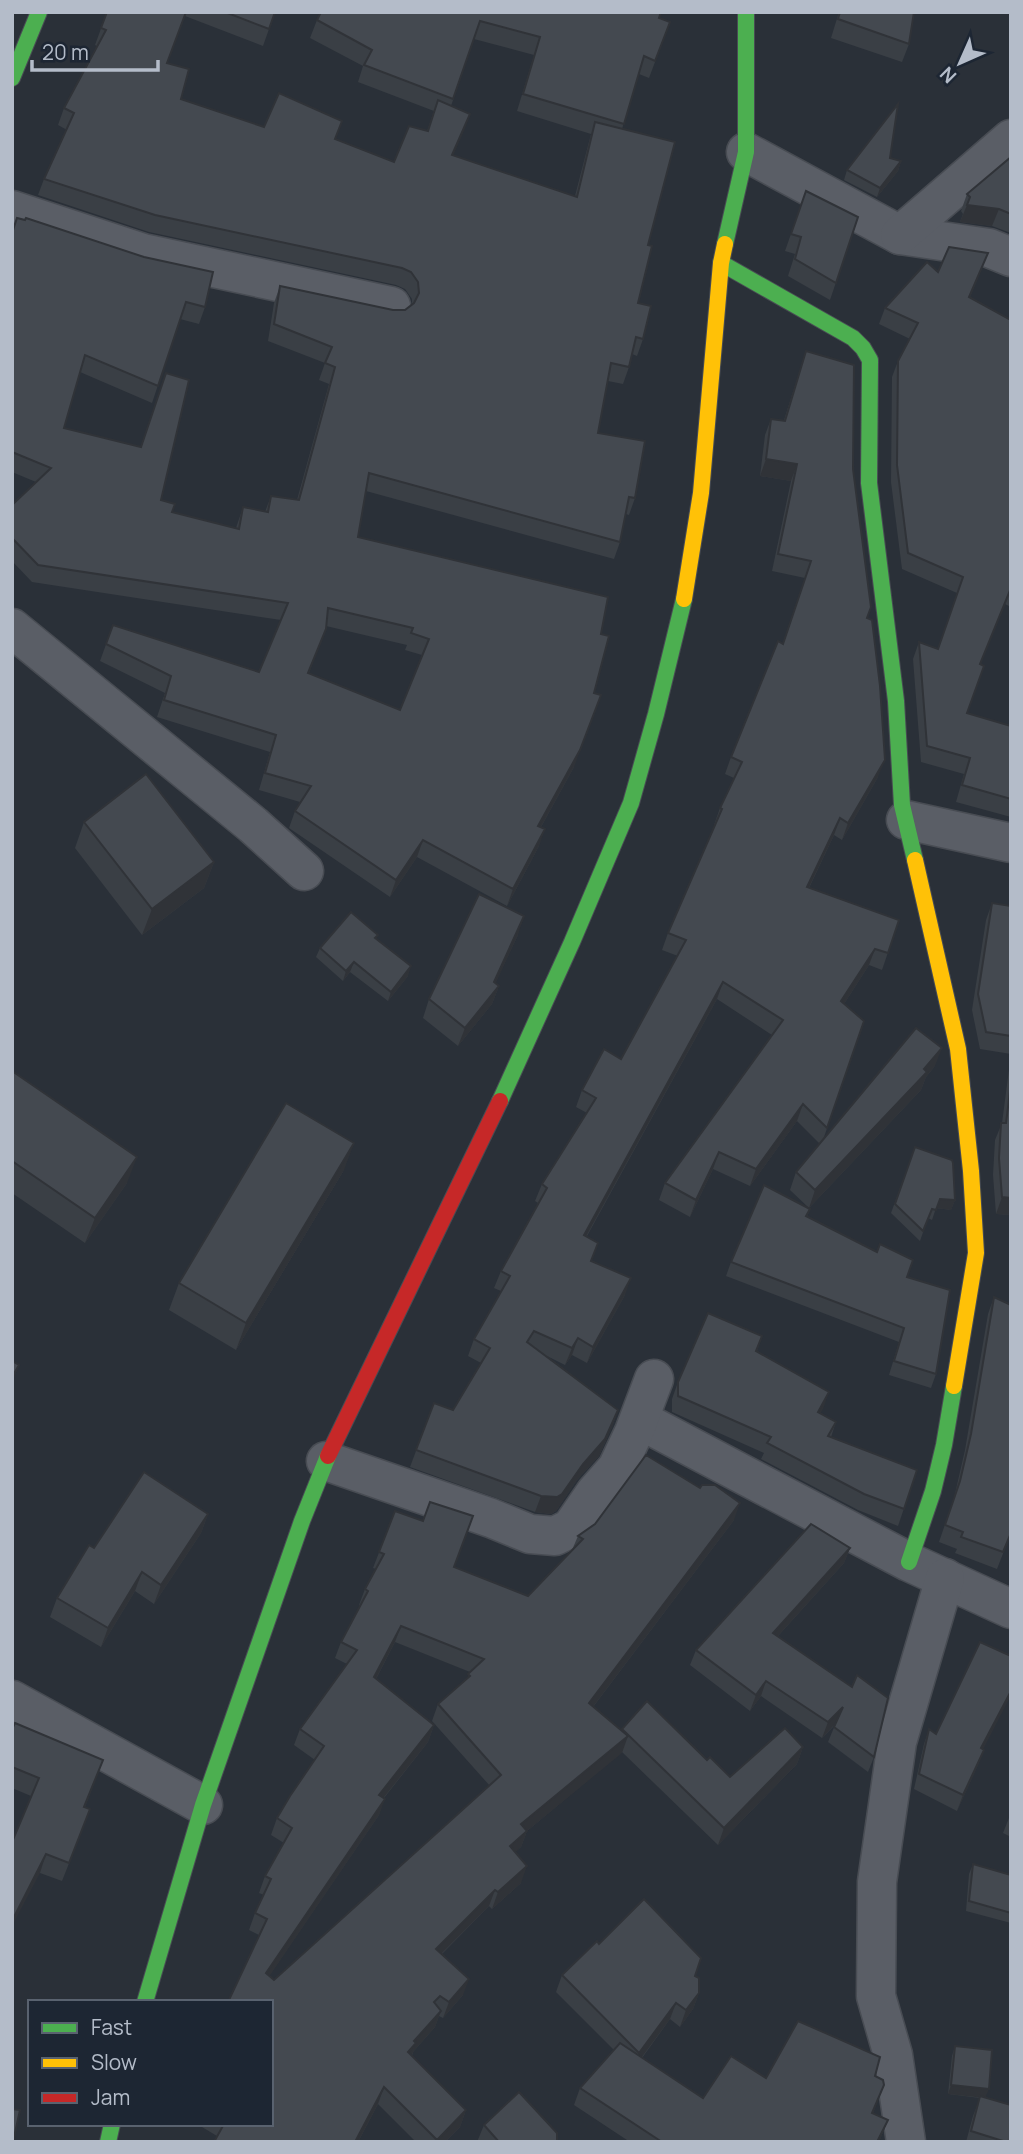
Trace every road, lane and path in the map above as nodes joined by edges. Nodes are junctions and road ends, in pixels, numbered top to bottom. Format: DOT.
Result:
graph roads {
  1 [pos="39,12"];
  2 [pos="746,12"];
  3 [pos="12,78"];
  4 [pos="1011,139"];
  5 [pos="746,152"];
  6 [pos="12,210"];
  7 [pos="900,235"];
  8 [pos="1011,257"];
  9 [pos="721,263"];
  10 [pos="391,306"];
  11 [pos="12,628"];
  12 [pos="906,820"];
  13 [pos="1011,843"];
  14 [pos="304,871"];
  15 [pos="654,1379"];
  16 [pos="640,1420"];
  17 [pos="326,1461"];
  18 [pos="909,1562"];
  19 [pos="946,1578"];
  20 [pos="1011,1609"];
  21 [pos="12,1700"];
  22 [pos="203,1805"];
  23 [pos="146,2000"];
  24 [pos="906,2142"];
  1 -- 3 [label="main road"];
  2 -- 5 [label="main road"];
  4 -- 7 [label="street"];
  5 -- 7 [label="street"];
  5 -- 9 [label="main road"];
  6 -- 10 [label="street"];
  7 -- 8 [label="street"];
  9 -- 12 [label="main road"];
  9 -- 17 [label="main road"];
  11 -- 14 [label="street"];
  12 -- 13 [label="street"];
  12 -- 18 [label="main road"];
  15 -- 16 [label="street"];
  16 -- 17 [label="street"];
  16 -- 18 [label="street"];
  17 -- 22 [label="main road"];
  18 -- 19 [label="street"];
  19 -- 20 [label="street"];
  19 -- 24 [label="street"];
  21 -- 22 [label="street"];
  22 -- 23 [label="main road"];
}
